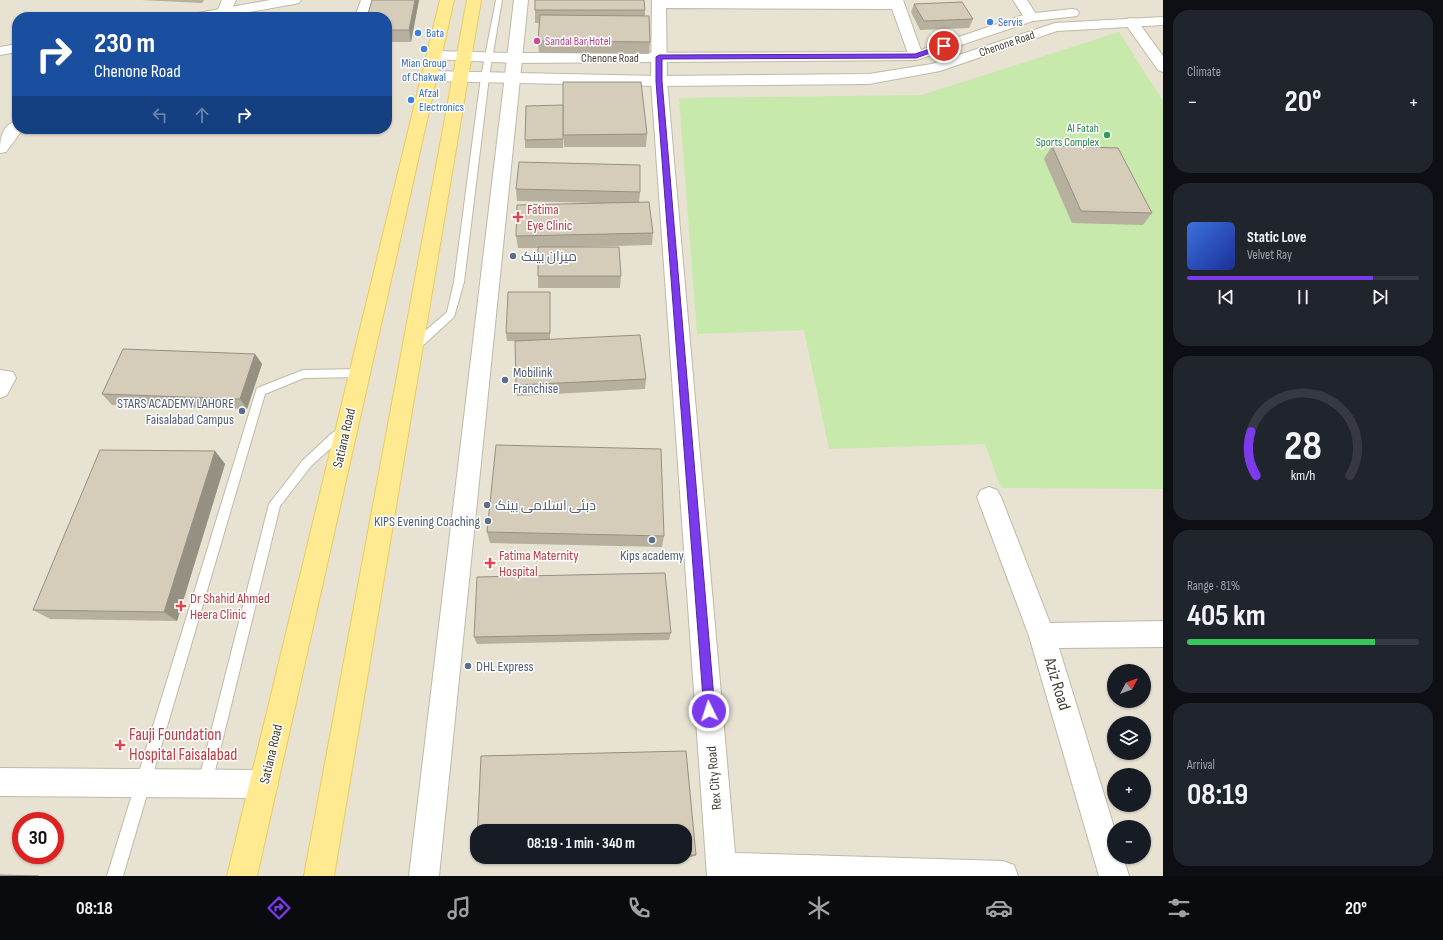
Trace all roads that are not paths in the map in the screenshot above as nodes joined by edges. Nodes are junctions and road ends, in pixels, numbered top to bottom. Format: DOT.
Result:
graph roads {
  1 [pos="290,0"];
  2 [pos="368,0"];
  3 [pos="447,0"];
  4 [pos="474,0"];
  5 [pos="499,0"];
  6 [pos="521,0"];
  7 [pos="1020,0"];
  8 [pos="740,1"];
  9 [pos="659,2"];
  10 [pos="818,2"];
  11 [pos="897,2"];
  12 [pos="227,6"];
  13 [pos="1163,7"];
  14 [pos="1100,10"];
  15 [pos="1135,11"];
  16 [pos="211,12"];
  17 [pos="364,12"];
  18 [pos="1031,17"];
  19 [pos="1163,21"];
  20 [pos="12,49"];
  21 [pos="0,51"];
  22 [pos="434,55"];
  23 [pos="916,56"];
  24 [pos="490,57"];
  25 [pos="659,57"];
  26 [pos="462,66"];
  27 [pos="1163,67"];
  28 [pos="514,69"];
  29 [pos="429,76"];
  30 [pos="485,77"];
  31 [pos="659,81"];
  32 [pos="12,132"];
  33 [pos="0,148"];
  34 [pos="411,349"];
  35 [pos="360,373"];
  36 [pos="0,378"];
  37 [pos="0,389"];
  38 [pos="347,426"];
  39 [pos="989,496"];
  40 [pos="1163,634"];
  41 [pos="1042,636"];
  42 [pos="0,782"];
  43 [pos="142,783"];
  44 [pos="205,784"];
  45 [pos="264,784"];
  46 [pos="722,872"];
  47 [pos="115,876"];
  48 [pos="242,876"];
  49 [pos="319,876"];
  50 [pos="424,876"];
  51 [pos="1003,876"];
  52 [pos="1114,876"];
  1 -- 12 [label="street"];
  2 -- 17 [label="street"];
  3 -- 22 [label="main road, Satiana Road"];
  4 -- 26 [label="main road"];
  5 -- 24 [label="lane"];
  6 -- 28 [label="street"];
  7 -- 18 [label="street"];
  8 -- 9 [label="street"];
  8 -- 10 [label="street"];
  9 -- 25 [label="street, Rex City Road"];
  10 -- 11 [label="street"];
  11 -- 23 [label="street"];
  12 -- 16 [label="street"];
  13 -- 15 [label="street, Chenone Road"];
  14 -- 18 [label="street, Chenone Road"];
  15 -- 19 [label="street"];
  15 -- 27 [label="street"];
  15 -- 31 [label="street, Chenone Road"];
  18 -- 23 [label="street, Chenone Road"];
  20 -- 21 [label="street"];
  22 -- 26 [label="street, Chenone Road"];
  22 -- 29 [label="main road, Satiana Road"];
  23 -- 25 [label="street, Chenone Road"];
  24 -- 26 [label="street, Chenone Road"];
  24 -- 28 [label="street, Chenone Road"];
  24 -- 30 [label="lane"];
  25 -- 28 [label="street, Chenone Road"];
  25 -- 31 [label="street, Rex City Road"];
  26 -- 29 [label="street, Chenone Road"];
  26 -- 30 [label="street, Chenone Road"];
  26 -- 34 [label="main road"];
  28 -- 30 [label="street, Chenone Road"];
  28 -- 31 [label="street, Chenone Road"];
  28 -- 50 [label="street"];
  29 -- 35 [label="main road, Satiana Road"];
  30 -- 34 [label="lane"];
  31 -- 46 [label="street, Rex City Road"];
  32 -- 33 [label="street"];
  34 -- 49 [label="main road"];
  35 -- 38 [label="main road, Satiana Road"];
  35 -- 43 [label="lane"];
  36 -- 37 [label="street"];
  38 -- 44 [label="lane"];
  38 -- 45 [label="main road, Satiana Road"];
  39 -- 41 [label="street, Aziz Road"];
  40 -- 41 [label="street"];
  41 -- 52 [label="street, Aziz Road"];
  42 -- 43 [label="street"];
  43 -- 44 [label="street"];
  43 -- 47 [label="lane"];
  44 -- 45 [label="street"];
  45 -- 48 [label="main road, Satiana Road"];
  46 -- 51 [label="street"];
}
